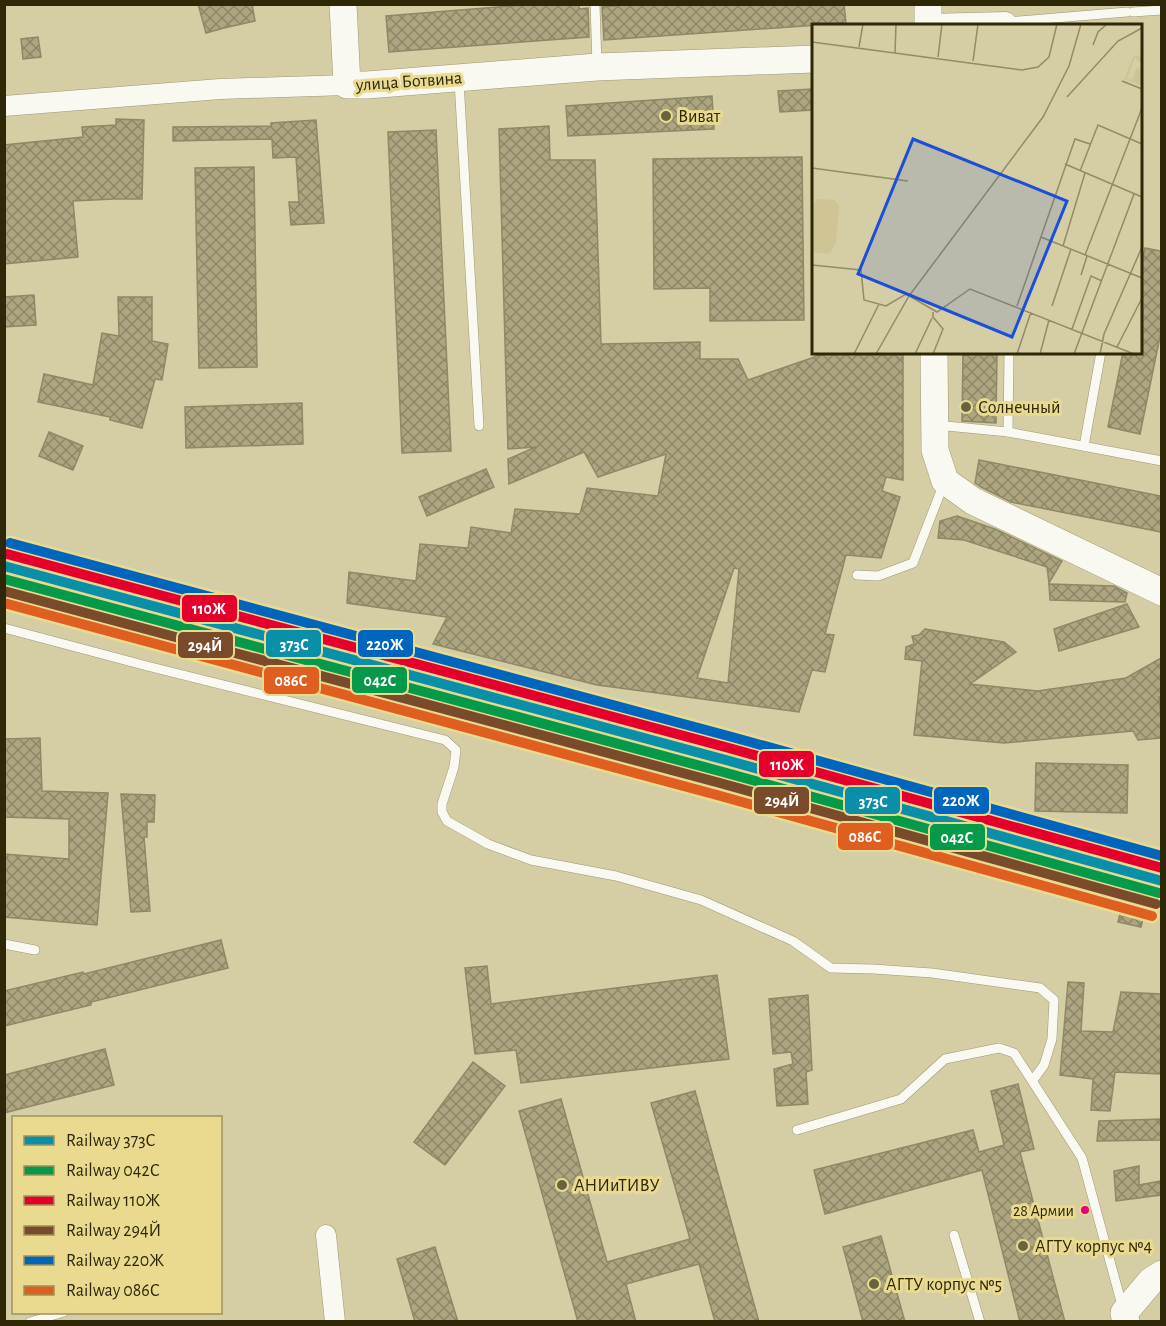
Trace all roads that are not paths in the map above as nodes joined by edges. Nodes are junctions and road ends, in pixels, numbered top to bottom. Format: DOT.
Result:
graph roads {
  1 [pos="343,4"];
  2 [pos="595,4"];
  3 [pos="1161,10"];
  4 [pos="928,18"];
  5 [pos="1006,24"];
  6 [pos="812,59"];
  7 [pos="597,66"];
  8 [pos="458,77"];
  9 [pos="347,85"];
  10 [pos="4,106"];
  11 [pos="934,354"];
  12 [pos="1009,354"];
  13 [pos="1101,354"];
  14 [pos="478,426"];
  15 [pos="1008,432"];
  16 [pos="934,437"];
  17 [pos="1084,446"];
  18 [pos="1161,461"];
  19 [pos="945,481"];
  20 [pos="856,575"];
  21 [pos="1161,592"];
  22 [pos="4,628"];
  23 [pos="4,944"];
  24 [pos="35,950"];
  25 [pos="1033,1080"];
  26 [pos="797,1130"];
  27 [pos="326,1235"];
  28 [pos="954,1235"];
  29 [pos="1161,1274"];
  30 [pos="57,1314"];
  31 [pos="1125,1317"];
  32 [pos="30,1322"];
  33 [pos="335,1322"];
  34 [pos="980,1322"];
  1 -- 9 [label="street"];
  2 -- 7 [label="lane"];
  3 -- 5 [label="lane"];
  4 -- 5 [label="street"];
  6 -- 7 [label="street, улица Ботвина"];
  7 -- 8 [label="street, улица Ботвина"];
  8 -- 9 [label="street, улица Ботвина"];
  8 -- 14 [label="lane"];
  9 -- 10 [label="street, улица Ботвина"];
  11 -- 16 [label="street"];
  12 -- 15 [label="lane"];
  13 -- 17 [label="lane"];
  15 -- 16 [label="lane"];
  15 -- 17 [label="lane"];
  16 -- 19 [label="street"];
  17 -- 18 [label="lane"];
  19 -- 20 [label="lane"];
  19 -- 21 [label="street"];
  22 -- 25 [label="lane"];
  23 -- 24 [label="lane"];
  25 -- 26 [label="lane"];
  25 -- 31 [label="lane"];
  27 -- 33 [label="street"];
  28 -- 34 [label="lane"];
  29 -- 31 [label="street"];
  30 -- 32 [label="lane"];
}
